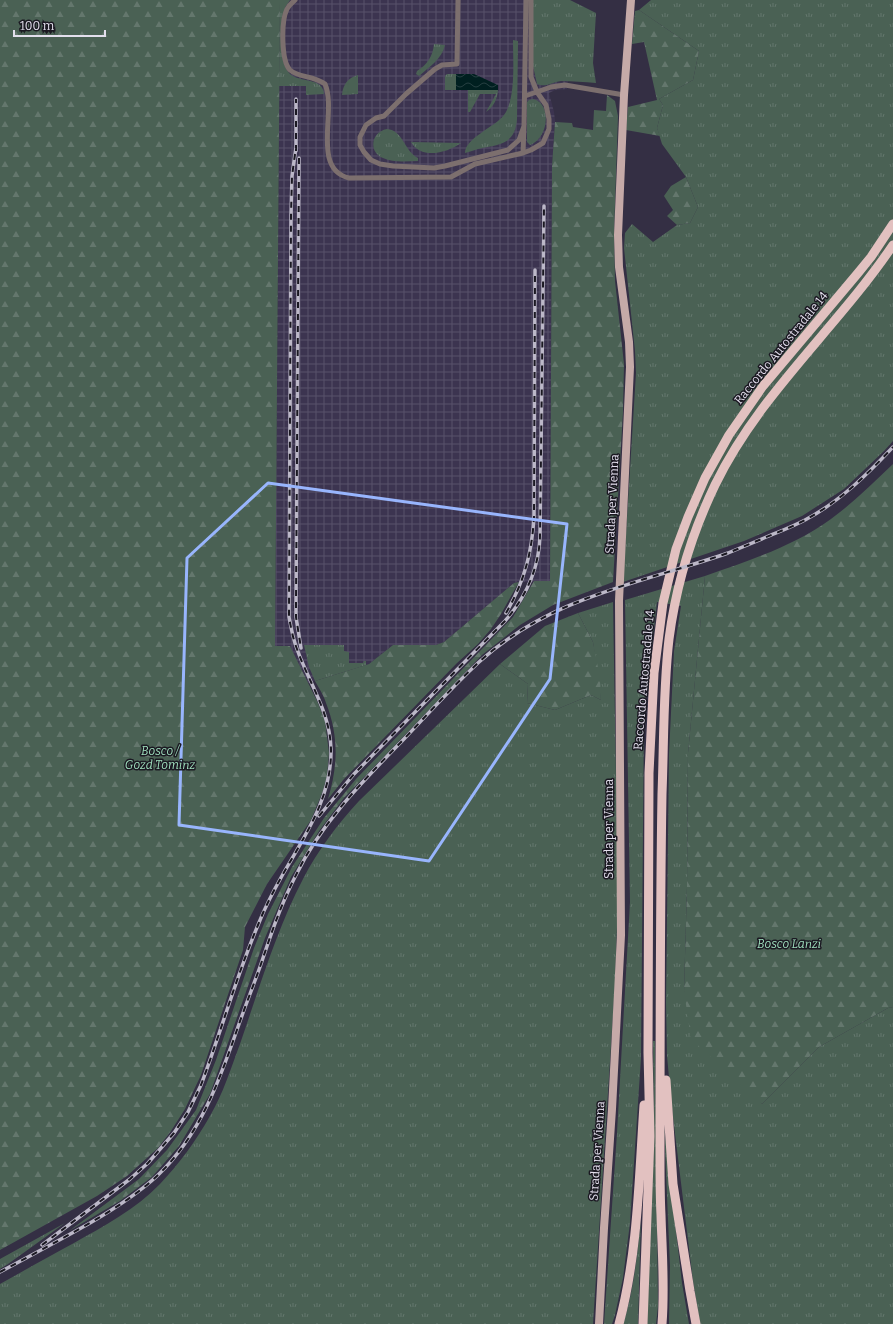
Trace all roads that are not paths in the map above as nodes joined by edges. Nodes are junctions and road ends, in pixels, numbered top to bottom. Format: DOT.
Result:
graph roads {
  1 [pos="295,0"];
  2 [pos="458,0"];
  3 [pos="526,0"];
  4 [pos="531,0"];
  5 [pos="631,0"];
  6 [pos="537,92"];
  7 [pos="624,95"];
  8 [pos="525,96"];
  9 [pos="524,126"];
  10 [pos="523,153"];
  11 [pos="893,224"];
  12 [pos="893,245"];
  13 [pos="660,1039"];
  14 [pos="648,1053"];
  15 [pos="599,1324"];
  16 [pos="619,1324"];
  17 [pos="643,1324"];
  18 [pos="662,1324"];
  19 [pos="696,1324"];
  1 -- 10 [label="street"];
  2 -- 9 [label="street"];
  3 -- 8 [label="street"];
  4 -- 6 [label="street"];
  5 -- 7 [label="main road, Strada per Vienna"];
  6 -- 7 [label="street"];
  6 -- 8 [label="street"];
  6 -- 10 [label="street"];
  7 -- 15 [label="main road, Strada per Vienna"];
  8 -- 9 [label="street"];
  9 -- 10 [label="street"];
  11 -- 14 [label="highway, Raccordo Autostradale 14"];
  12 -- 13 [label="highway, Raccordo Autostradale 14"];
  13 -- 18 [label="highway"];
  13 -- 19 [label="highway"];
  14 -- 16 [label="highway"];
  14 -- 17 [label="highway"];
}
